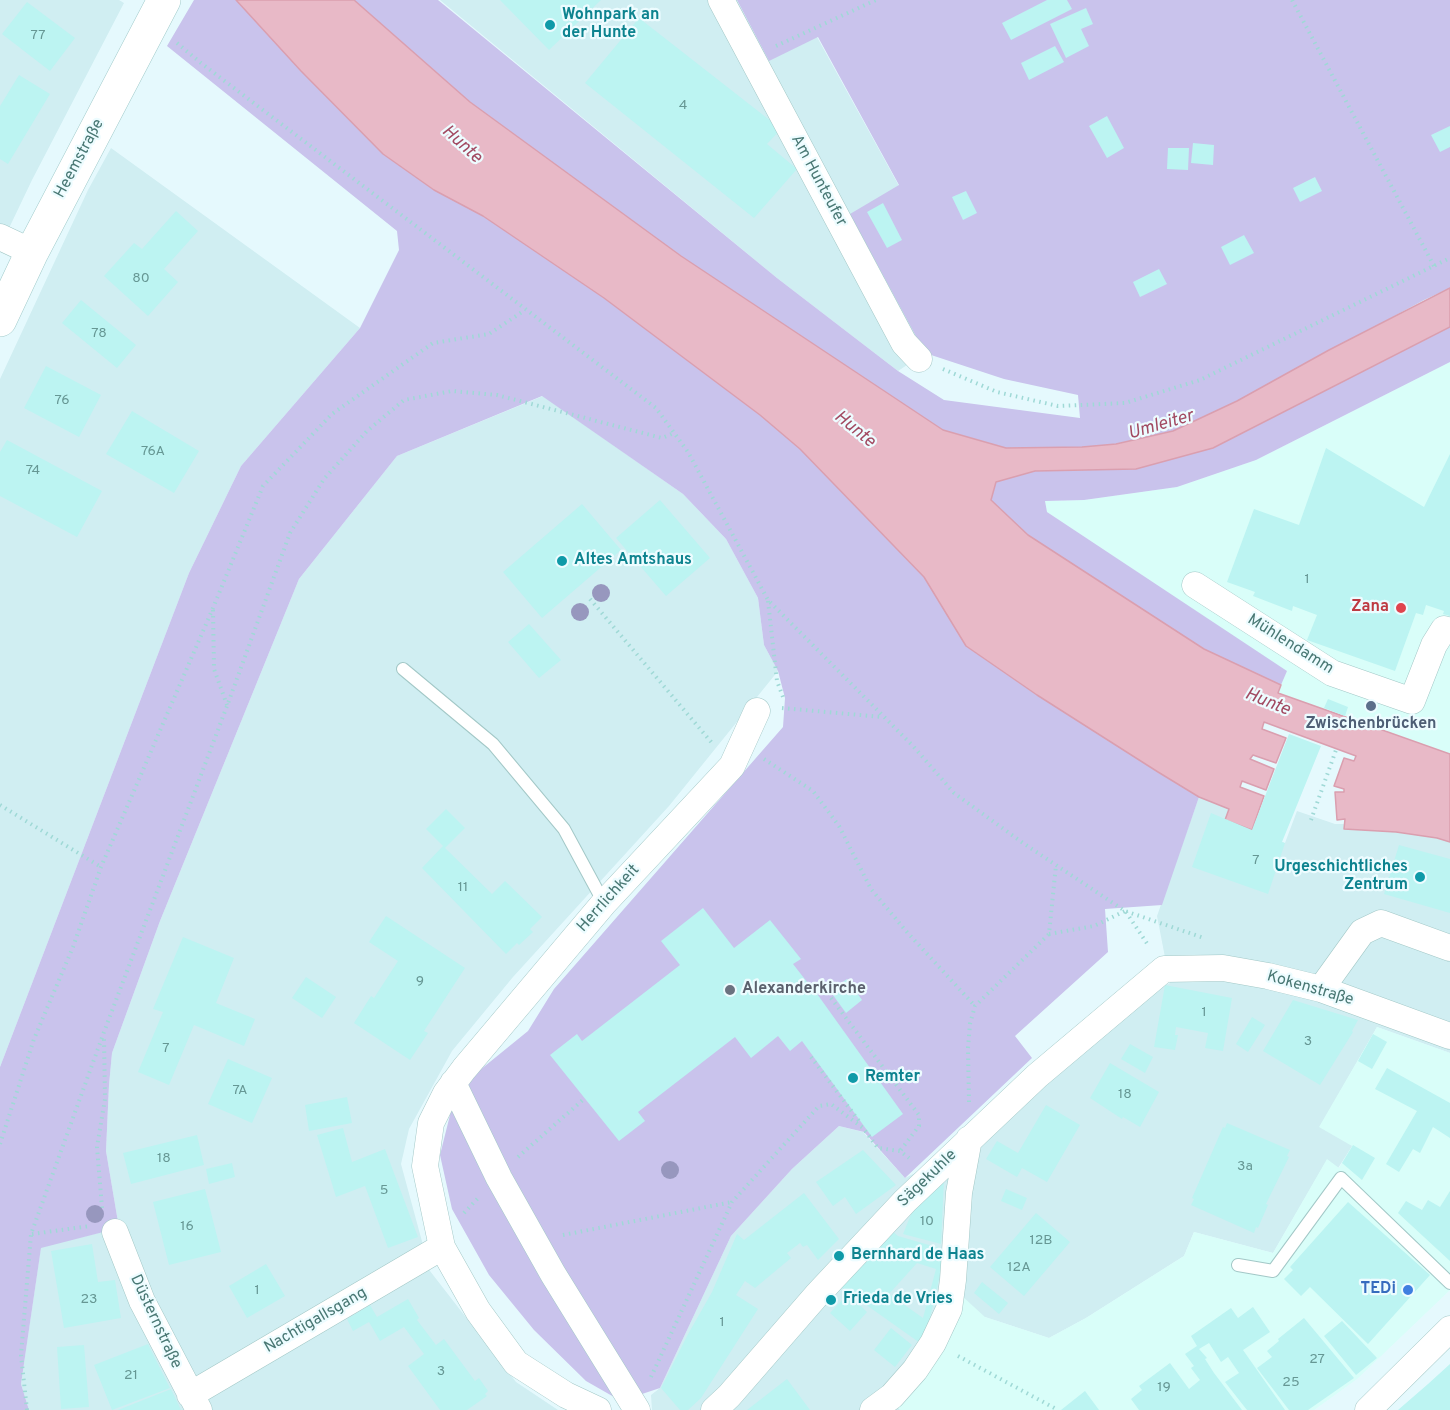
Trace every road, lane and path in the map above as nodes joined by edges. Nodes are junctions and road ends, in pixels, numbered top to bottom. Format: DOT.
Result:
graph roads {
  1 [pos="721,0"];
  2 [pos="876,0"];
  3 [pos="1292,0"];
  4 [pos="158,11"];
  5 [pos="752,57"];
  6 [pos="0,237"];
  7 [pos="32,252"];
  8 [pos="1450,258"];
  9 [pos="1434,266"];
  10 [pos="525,310"];
  11 [pos="0,320"];
  12 [pos="919,359"];
  13 [pos="674,433"];
  14 [pos="1195,585"];
  15 [pos="590,599"];
  16 [pos="213,608"];
  17 [pos="1450,631"];
  18 [pos="403,669"];
  19 [pos="227,706"];
  20 [pos="787,707"];
  21 [pos="757,711"];
  22 [pos="883,717"];
  23 [pos="1336,750"];
  24 [pos="761,758"];
  25 [pos="732,766"];
  26 [pos="0,805"];
  27 [pos="1311,820"];
  28 [pos="1056,865"];
  29 [pos="101,867"];
  30 [pos="604,903"];
  31 [pos="1125,911"];
  32 [pos="1049,934"];
  33 [pos="1450,948"];
  34 [pos="1164,969"];
  35 [pos="1322,989"];
  36 [pos="831,998"];
  37 [pos="975,1006"];
  38 [pos="104,1032"];
  39 [pos="1450,1036"];
  40 [pos="811,1057"];
  41 [pos="453,1083"];
  42 [pos="863,1128"];
  43 [pos="969,1139"];
  44 [pos="0,1144"];
  45 [pos="732,1202"];
  46 [pos="109,1228"];
  47 [pos="31,1234"];
  48 [pos="442,1247"];
  49 [pos="538,1247"];
  50 [pos="1238,1265"];
  51 [pos="1450,1283"];
  52 [pos="1450,1329"];
  53 [pos="933,1343"];
  54 [pos="649,1381"];
  55 [pos="195,1402"];
  56 [pos="1375,1408"];
  57 [pos="27,1410"];
  58 [pos="598,1410"];
  59 [pos="637,1410"];
  60 [pos="714,1410"];
  61 [pos="873,1410"];
  62 [pos="1058,1410"];
  1 -- 5 [label="street, Am Hunteufer"];
  2 -- 5 [label="path"];
  3 -- 9 [label="path"];
  4 -- 7 [label="street, Heemstraße"];
  4 -- 10 [label="path"];
  5 -- 12 [label="street, Am Hunteufer"];
  6 -- 7 [label="street"];
  7 -- 11 [label="street, Heemstraße"];
  8 -- 9 [label="path"];
  9 -- 12 [label="path"];
  10 -- 13 [label="path"];
  10 -- 16 [label="path"];
  13 -- 19 [label="path"];
  13 -- 22 [label="path"];
  14 -- 17 [label="street, Mühlendamm"];
  15 -- 25 [label="path"];
  16 -- 19 [label="path"];
  16 -- 29 [label="path"];
  18 -- 30 [label="lane"];
  19 -- 38 [label="path"];
  20 -- 22 [label="path"];
  21 -- 25 [label="street, Herrlichkeit"];
  22 -- 28 [label="path"];
  23 -- 27 [label="path"];
  24 -- 37 [label="path"];
  25 -- 30 [label="street, Herrlichkeit"];
  26 -- 29 [label="path"];
  28 -- 31 [label="path"];
  28 -- 32 [label="path"];
  29 -- 44 [label="path"];
  30 -- 41 [label="street, Herrlichkeit"];
  31 -- 32 [label="path"];
  31 -- 34 [label="path"];
  32 -- 37 [label="path"];
  33 -- 35 [label="street"];
  34 -- 35 [label="street, Kokenstraße"];
  34 -- 43 [label="street, Sägekuhle"];
  35 -- 39 [label="street, Kokenstraße"];
  36 -- 42 [label="path"];
  37 -- 43 [label="path"];
  38 -- 46 [label="path"];
  38 -- 47 [label="path"];
  40 -- 42 [label="path"];
  41 -- 48 [label="street, Herrlichkeit"];
  41 -- 49 [label="street"];
  42 -- 45 [label="path"];
  43 -- 53 [label="street"];
  43 -- 60 [label="street, Sägekuhle"];
  45 -- 49 [label="path"];
  45 -- 54 [label="path"];
  46 -- 47 [label="path"];
  46 -- 55 [label="street, Düsternstraße"];
  47 -- 57 [label="path"];
  48 -- 55 [label="street, Nachtigallsgang"];
  48 -- 58 [label="street, Herrlichkeit"];
  49 -- 59 [label="street"];
  50 -- 51 [label="lane"];
  52 -- 56 [label="street"];
  53 -- 61 [label="street"];
  53 -- 62 [label="path"];
}
